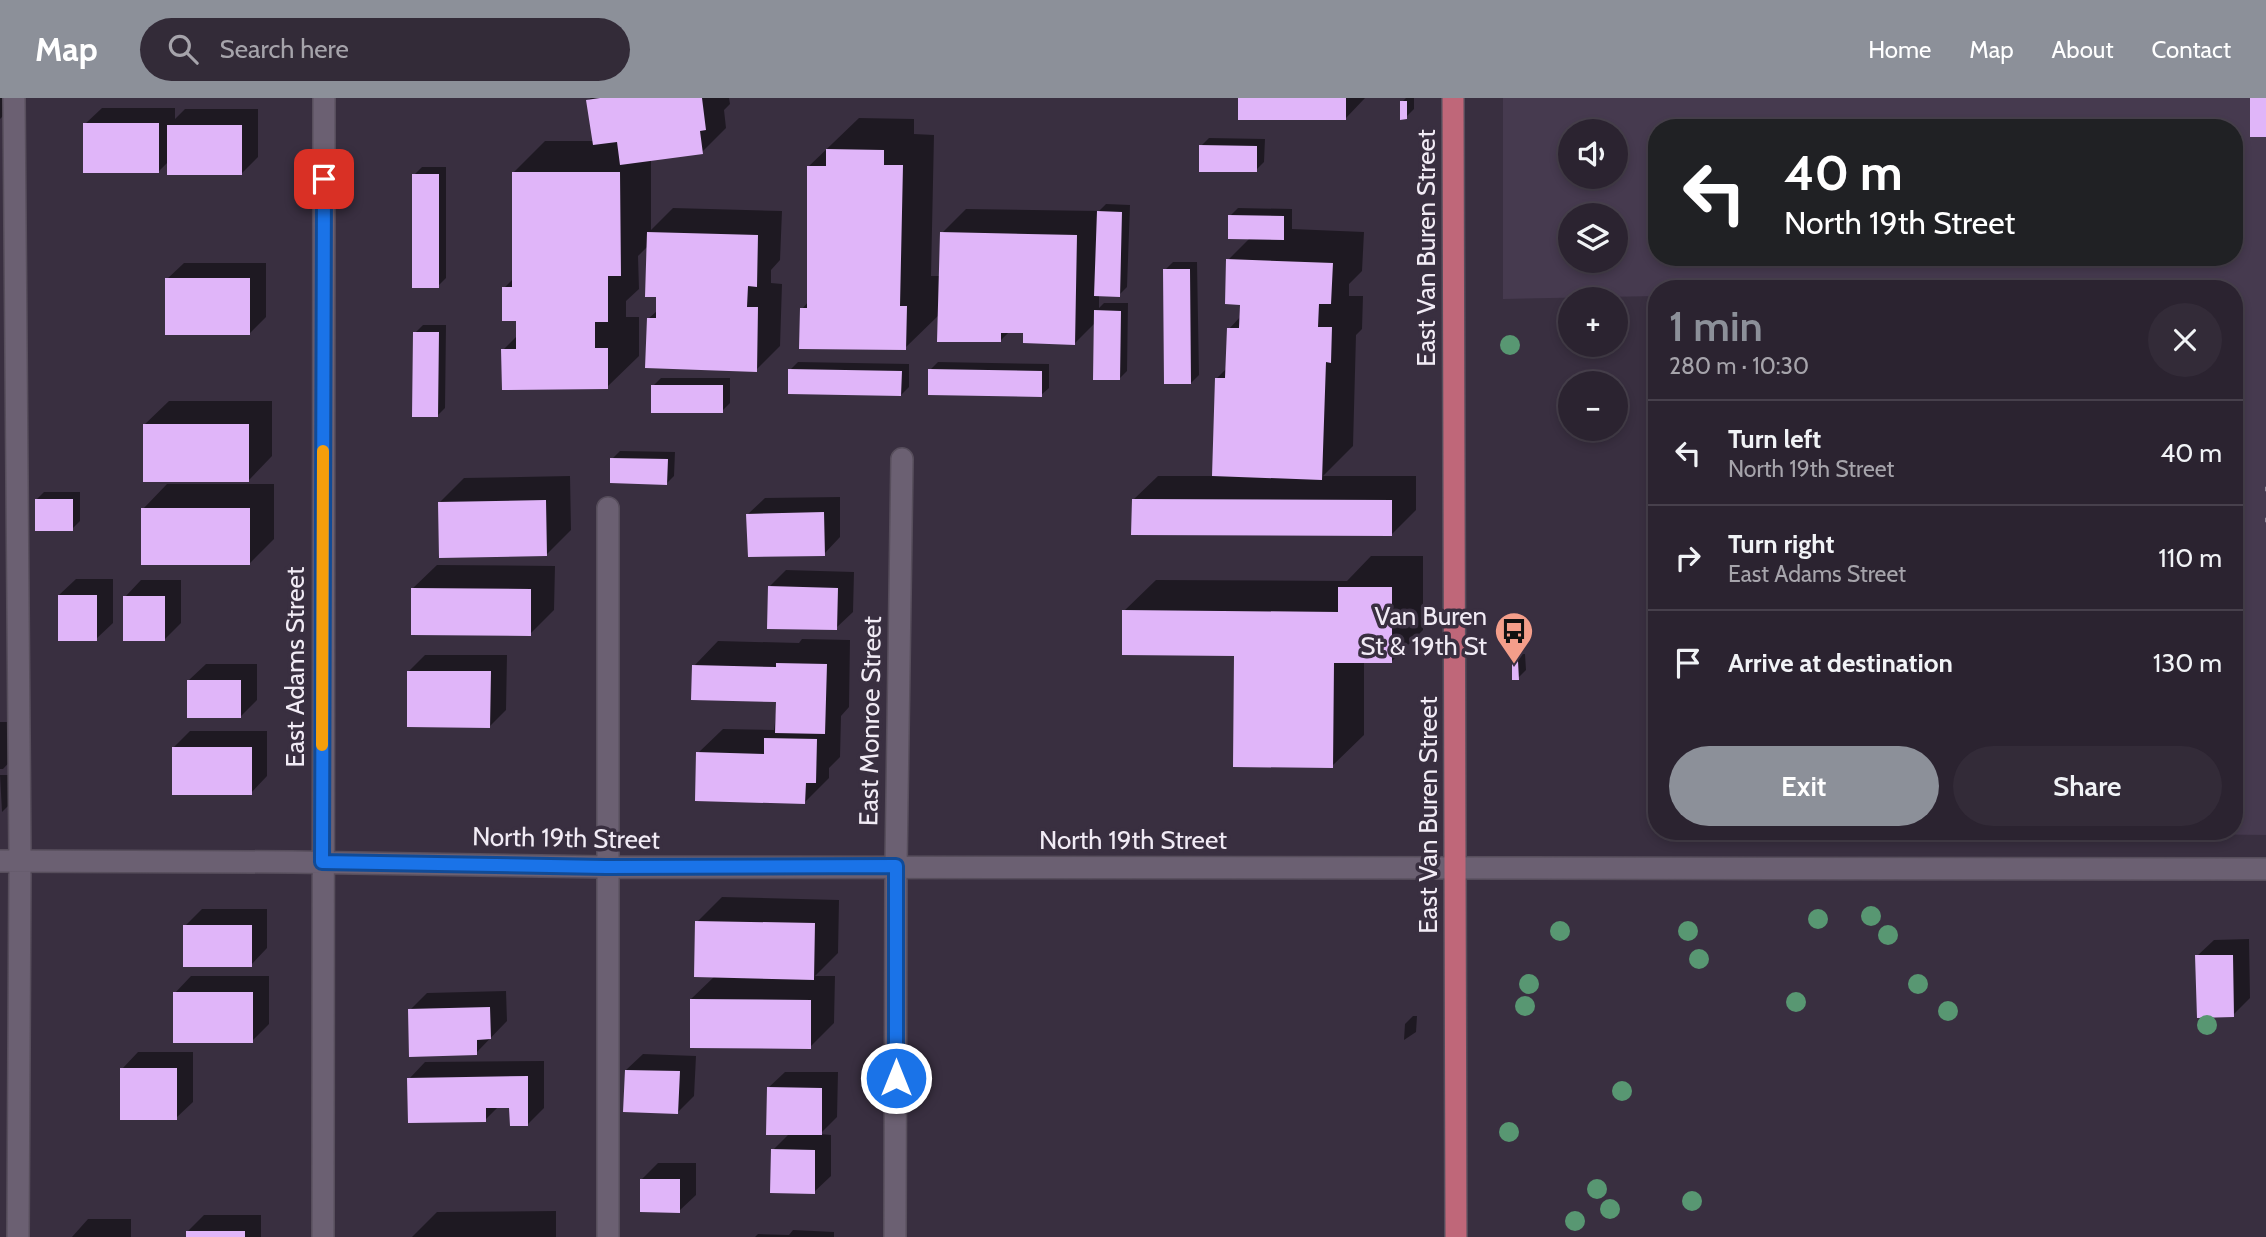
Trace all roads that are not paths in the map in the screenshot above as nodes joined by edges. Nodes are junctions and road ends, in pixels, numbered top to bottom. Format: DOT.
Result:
graph roads {
  1 [pos="14,98"];
  2 [pos="324,98"];
  3 [pos="1453,98"];
  4 [pos="902,459"];
  5 [pos="608,508"];
  6 [pos="10,861"];
  7 [pos="322,862"];
  8 [pos="896,866"];
  9 [pos="606,867"];
  10 [pos="1457,870"];
  11 [pos="2266,870"];
  12 [pos="18,1237"];
  13 [pos="323,1237"];
  14 [pos="608,1237"];
  15 [pos="895,1237"];
  16 [pos="1455,1237"];
  1 -- 6 [label="street"];
  2 -- 7 [label="street, East Adams Street"];
  3 -- 10 [label="main road, East Van Buren Street"];
  4 -- 8 [label="street, East Monroe Street"];
  5 -- 9 [label="street"];
  6 -- 7 [label="street, North 19th Street"];
  6 -- 12 [label="street"];
  7 -- 9 [label="street, North 19th Street"];
  7 -- 13 [label="street, East Adams Street"];
  8 -- 9 [label="street, North 19th Street"];
  8 -- 10 [label="street, North 19th Street"];
  8 -- 15 [label="street, East Monroe Street"];
  9 -- 14 [label="street"];
  10 -- 11 [label="street, North 19th Street"];
  10 -- 16 [label="main road, East Van Buren Street"];
}
